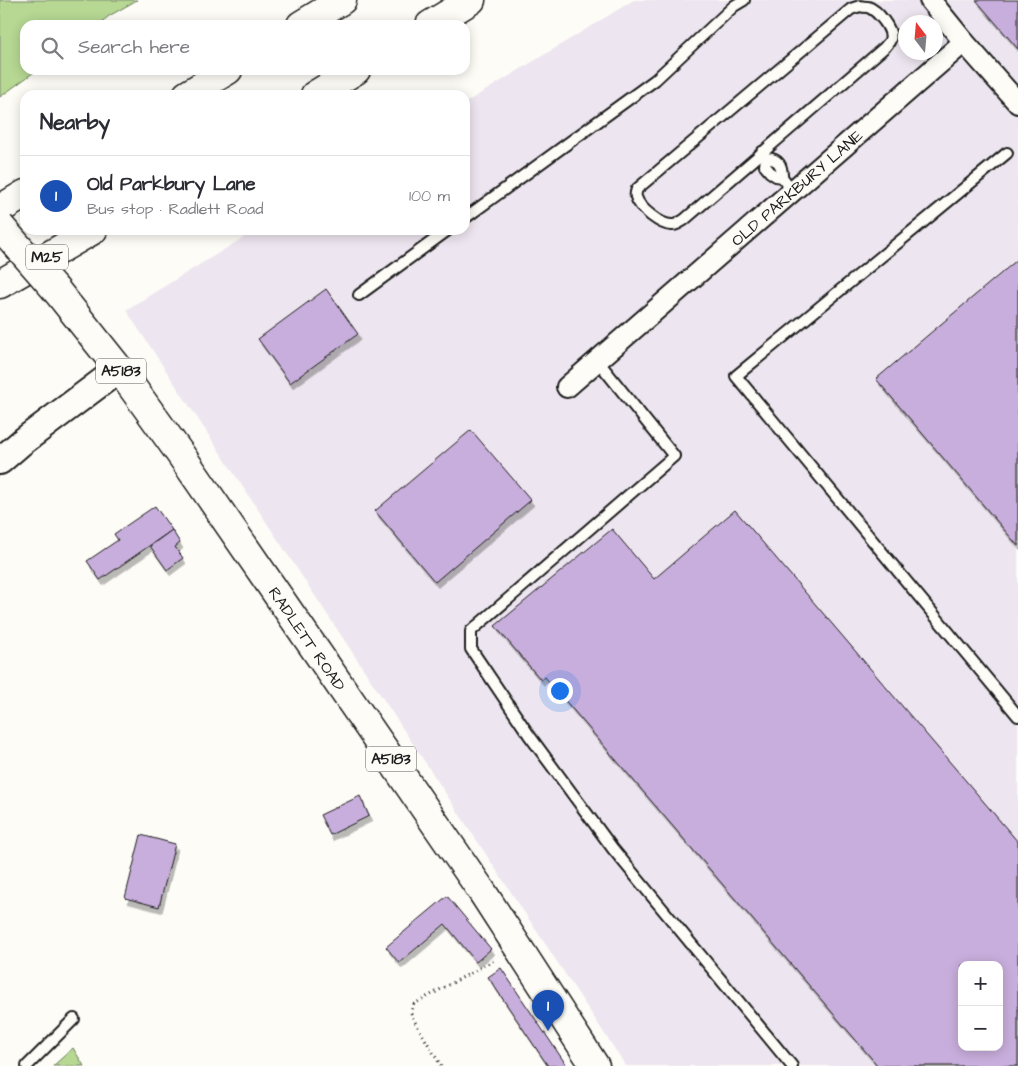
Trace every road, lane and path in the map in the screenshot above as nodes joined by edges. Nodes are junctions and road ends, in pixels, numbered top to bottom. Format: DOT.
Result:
graph roads {
  1 [pos="342,0"];
  2 [pos="471,0"];
  3 [pos="744,0"];
  4 [pos="930,0"];
  5 [pos="309,20"];
  6 [pos="438,20"];
  7 [pos="964,42"];
  8 [pos="220,75"];
  9 [pos="348,75"];
  10 [pos="195,90"];
  11 [pos="323,90"];
  12 [pos="1018,103"];
  13 [pos="1007,154"];
  14 [pos="764,155"];
  15 [pos="787,184"];
  16 [pos="20,197"];
  17 [pos="0,209"];
  18 [pos="470,214"];
  19 [pos="0,226"];
  20 [pos="84,235"];
  21 [pos="441,235"];
  22 [pos="0,284"];
  23 [pos="359,295"];
  24 [pos="597,360"];
  25 [pos="119,369"];
  26 [pos="567,387"];
  27 [pos="0,461"];
  28 [pos="1018,716"];
  29 [pos="517,946"];
  30 [pos="74,1019"];
  31 [pos="27,1066"];
  32 [pos="442,1066"];
  33 [pos="595,1066"];
  34 [pos="792,1066"];
  1 -- 5 [label="main road"];
  2 -- 6 [label="main road"];
  3 -- 18 [label="lane"];
  4 -- 7 [label="street"];
  7 -- 12 [label="street"];
  7 -- 15 [label="street, OLD PARKBURY LANE"];
  8 -- 10 [label="main road"];
  9 -- 11 [label="main road"];
  13 -- 28 [label="lane"];
  14 -- 14 [label="lane"];
  14 -- 15 [label="lane"];
  15 -- 24 [label="street, OLD PARKBURY LANE"];
  16 -- 17 [label="main road"];
  19 -- 25 [label="main road, RADLETT ROAD / A5183, bridge"];
  20 -- 22 [label="main road, M25"];
  21 -- 23 [label="lane"];
  24 -- 26 [label="street, OLD PARKBURY LANE"];
  24 -- 34 [label="lane"];
  25 -- 27 [label="street"];
  25 -- 29 [label="main road, RADLETT ROAD / A5183"];
  29 -- 32 [label="path"];
  29 -- 33 [label="main road, RADLETT ROAD / A5183"];
  30 -- 31 [label="lane"];
}
